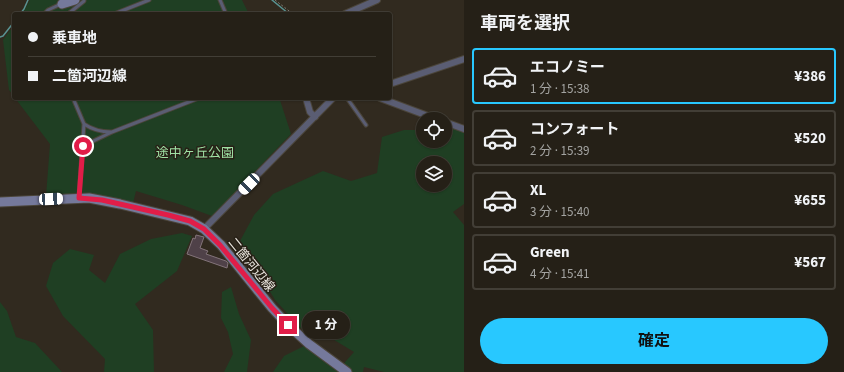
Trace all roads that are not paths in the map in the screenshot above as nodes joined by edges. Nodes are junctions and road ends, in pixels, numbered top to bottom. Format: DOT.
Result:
graph roads {
  1 [pos="74,0"];
  2 [pos="84,0"];
  3 [pos="148,0"];
  4 [pos="220,0"];
  5 [pos="376,0"];
  6 [pos="62,4"];
  7 [pos="46,12"];
  8 [pos="71,12"];
  9 [pos="119,12"];
  10 [pos="225,12"];
  11 [pos="349,12"];
  12 [pos="464,59"];
  13 [pos="392,83"];
  14 [pos="74,100"];
  15 [pos="194,100"];
  16 [pos="307,100"];
  17 [pos="331,100"];
  18 [pos="348,100"];
  19 [pos="385,100"];
  20 [pos="417,112"];
  21 [pos="315,117"];
  22 [pos="84,124"];
  23 [pos="366,125"];
  24 [pos="452,125"];
  25 [pos="464,129"];
  26 [pos="112,132"];
  27 [pos="83,146"];
  28 [pos="79,198"];
  29 [pos="0,202"];
  30 [pos="204,229"];
  31 [pos="347,372"];
  1 -- 6 [label="main road"];
  2 -- 8 [label="lane"];
  3 -- 9 [label="lane"];
  4 -- 10 [label="lane"];
  5 -- 11 [label="street"];
  6 -- 7 [label="lane"];
  12 -- 13 [label="street"];
  14 -- 22 [label="lane"];
  15 -- 26 [label="lane"];
  16 -- 21 [label="street"];
  17 -- 21 [label="street"];
  18 -- 23 [label="lane"];
  19 -- 20 [label="street"];
  21 -- 30 [label="street"];
  22 -- 26 [label="lane"];
  22 -- 27 [label="lane"];
  24 -- 25 [label="street"];
  26 -- 27 [label="lane"];
  27 -- 28 [label="lane"];
  28 -- 29 [label="main road, 二箇河辺線"];
  28 -- 30 [label="main road, 二箇河辺線"];
  30 -- 31 [label="main road, 二箇河辺線"];
}
